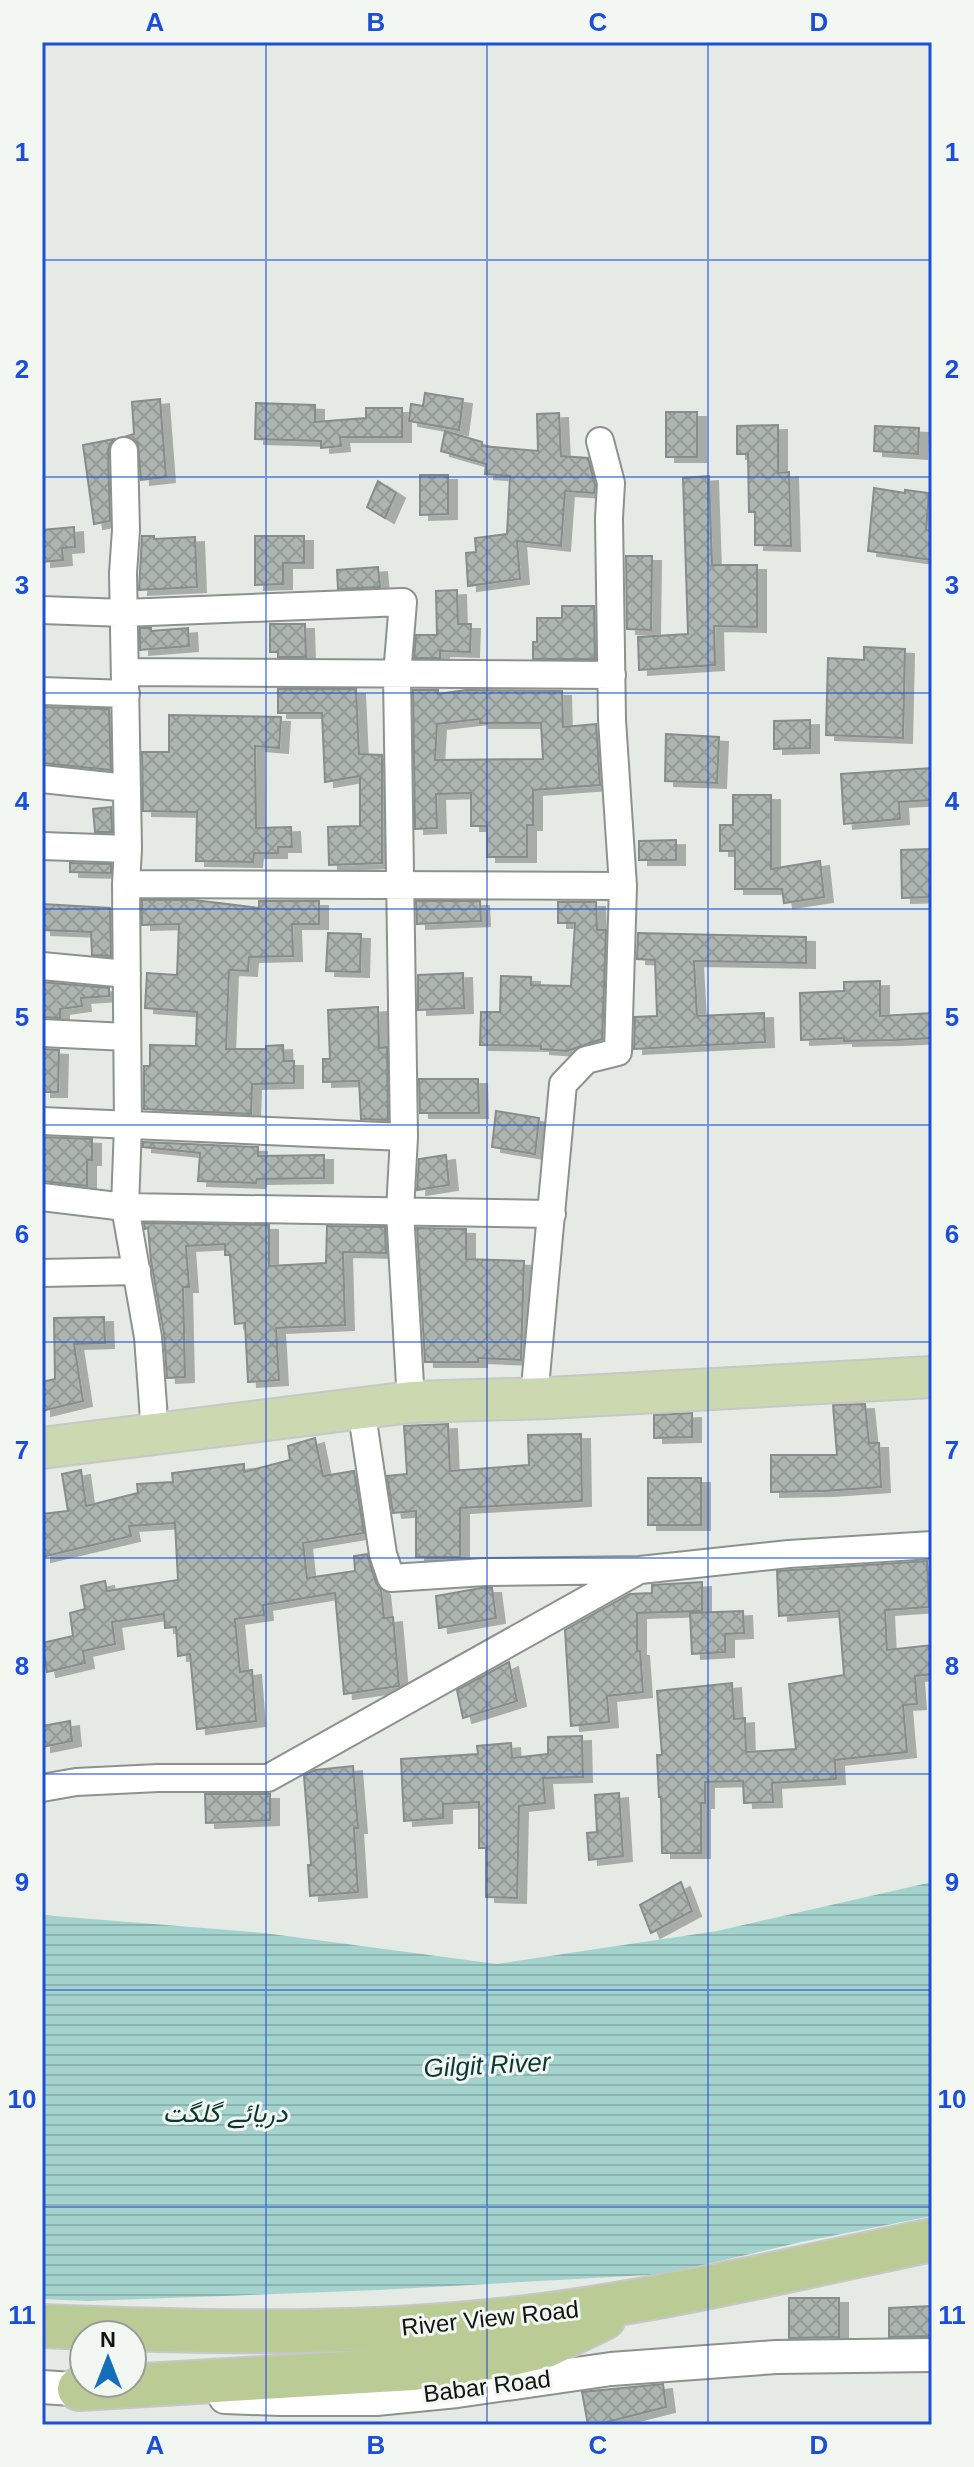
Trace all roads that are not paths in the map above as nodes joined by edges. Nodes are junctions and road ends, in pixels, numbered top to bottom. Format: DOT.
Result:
graph roads {
  1 [pos="600,441"];
  2 [pos="124,451"];
  3 [pos="42,610"];
  4 [pos="124,613"];
  5 [pos="397,675"];
  6 [pos="612,675"];
  7 [pos="126,683"];
  8 [pos="42,691"];
  9 [pos="42,779"];
  10 [pos="127,788"];
  11 [pos="42,846"];
  12 [pos="128,849"];
  13 [pos="126,884"];
  14 [pos="400,885"];
  15 [pos="623,886"];
  16 [pos="42,966"];
  17 [pos="127,974"];
  18 [pos="42,1033"];
  19 [pos="127,1037"];
  20 [pos="42,1121"];
  21 [pos="128,1125"];
  22 [pos="404,1137"];
  23 [pos="42,1197"];
  24 [pos="125,1207"];
  25 [pos="400,1211"];
  26 [pos="552,1214"];
  27 [pos="137,1271"];
  28 [pos="42,1273"];
  29 [pos="932,1377"];
  30 [pos="534,1398"];
  31 [pos="411,1402"];
  32 [pos="361,1408"];
  33 [pos="155,1433"];
  34 [pos="42,1448"];
  35 [pos="932,1545"];
  36 [pos="640,1570"];
  37 [pos="42,1788"];
  38 [pos="932,2240"];
  39 [pos="633,2301"];
  40 [pos="42,2326"];
  41 [pos="932,2355"];
  42 [pos="60,2388"];
  1 -- 6 [label="street"];
  2 -- 4 [label="street"];
  3 -- 4 [label="street"];
  4 -- 5 [label="street"];
  4 -- 7 [label="street"];
  5 -- 6 [label="street"];
  5 -- 7 [label="street"];
  5 -- 14 [label="street"];
  6 -- 15 [label="street"];
  7 -- 8 [label="street"];
  7 -- 10 [label="street"];
  9 -- 10 [label="street"];
  10 -- 12 [label="street"];
  11 -- 12 [label="street"];
  12 -- 13 [label="street"];
  13 -- 14 [label="street"];
  13 -- 17 [label="street"];
  14 -- 15 [label="street"];
  14 -- 22 [label="street"];
  15 -- 26 [label="street"];
  16 -- 17 [label="street"];
  17 -- 19 [label="street"];
  18 -- 19 [label="street"];
  19 -- 21 [label="street"];
  20 -- 21 [label="street"];
  21 -- 22 [label="street"];
  21 -- 24 [label="street"];
  22 -- 25 [label="street"];
  23 -- 24 [label="street"];
  24 -- 25 [label="street"];
  24 -- 27 [label="street"];
  25 -- 26 [label="street"];
  25 -- 31 [label="street"];
  26 -- 30 [label="street"];
  27 -- 28 [label="street"];
  27 -- 33 [label="street"];
  29 -- 30 [label="main road"];
  30 -- 31 [label="main road"];
  31 -- 32 [label="main road"];
  32 -- 33 [label="main road"];
  32 -- 36 [label="street"];
  33 -- 34 [label="main road"];
  35 -- 36 [label="street"];
  36 -- 37 [label="street"];
  38 -- 39 [label="highway, River View Road"];
  39 -- 40 [label="highway, River View Road"];
  39 -- 42 [label="highway"];
  41 -- 42 [label="street, Babar Road"];
}
